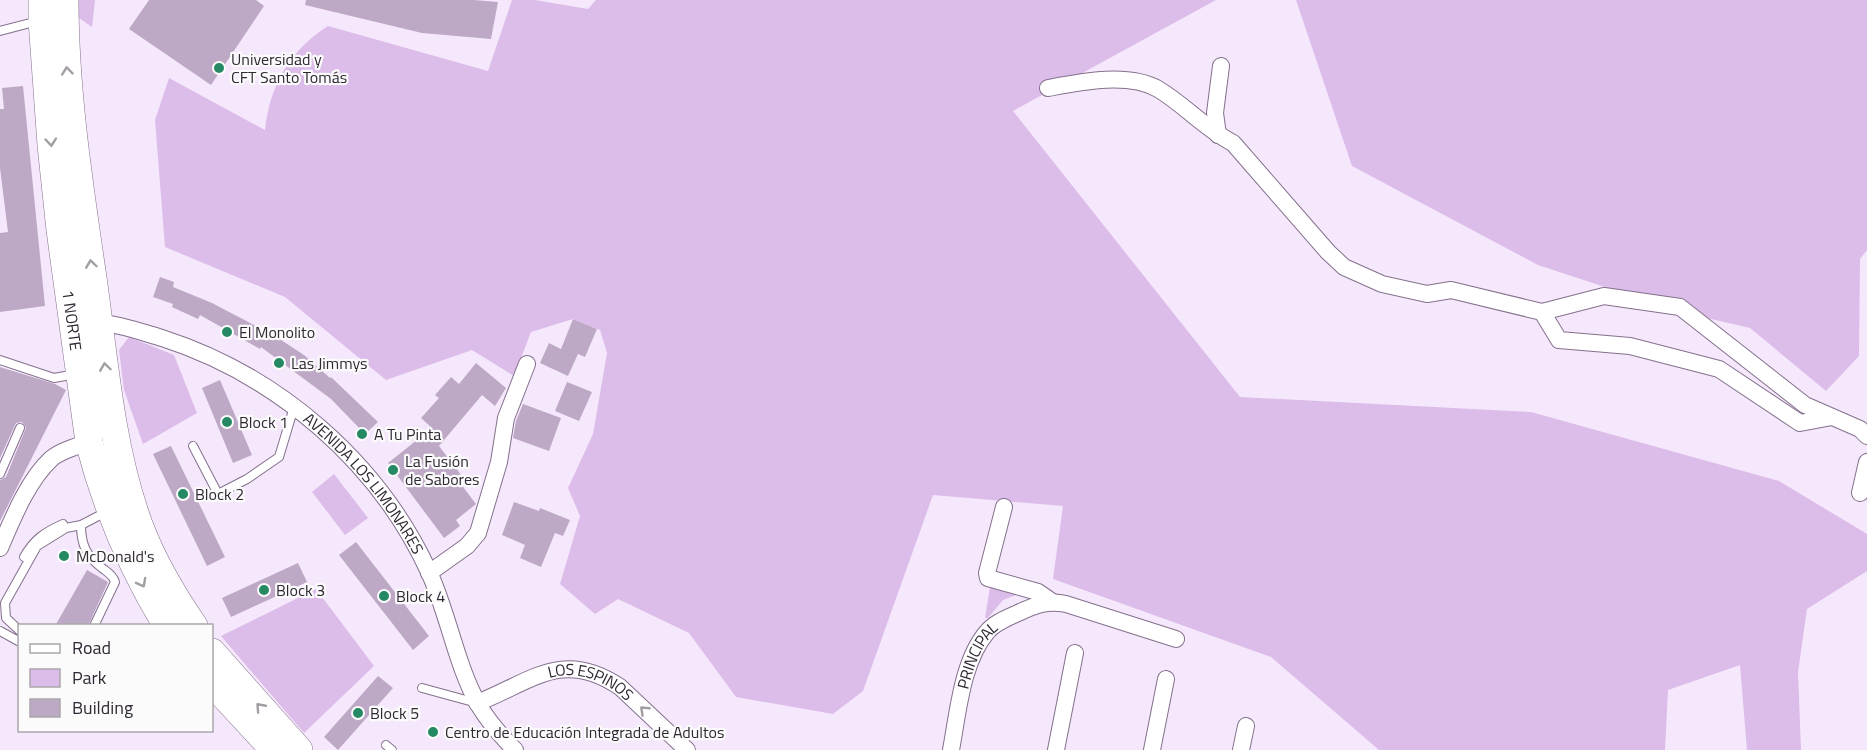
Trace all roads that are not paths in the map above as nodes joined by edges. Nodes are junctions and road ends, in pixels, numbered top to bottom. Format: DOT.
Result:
graph roads {
  1 [pos="65,0"];
  2 [pos="42,10"];
  3 [pos="0,31"];
  4 [pos="1221,66"];
  5 [pos="1048,88"];
  6 [pos="1218,135"];
  7 [pos="1542,312"];
  8 [pos="72,321"];
  9 [pos="99,322"];
  10 [pos="0,360"];
  11 [pos="527,364"];
  12 [pos="79,373"];
  13 [pos="295,407"];
  14 [pos="112,412"];
  15 [pos="1832,417"];
  16 [pos="20,428"];
  17 [pos="1867,436"];
  18 [pos="89,441"];
  19 [pos="193,446"];
  20 [pos="1867,462"];
  21 [pos="0,474"];
  22 [pos="1860,493"];
  23 [pos="1004,507"];
  24 [pos="122,512"];
  25 [pos="81,525"];
  26 [pos="0,548"];
  27 [pos="429,573"];
  28 [pos="0,600"];
  29 [pos="1051,601"];
  30 [pos="94,624"];
  31 [pos="166,624"];
  32 [pos="193,624"];
  33 [pos="18,629"];
  34 [pos="0,631"];
  35 [pos="1176,639"];
  36 [pos="18,641"];
  37 [pos="213,653"];
  38 [pos="1075,653"];
  39 [pos="1166,679"];
  40 [pos="213,684"];
  41 [pos="422,688"];
  42 [pos="477,703"];
  43 [pos="1246,726"];
  44 [pos="274,750"];
  45 [pos="299,750"];
  46 [pos="515,750"];
  47 [pos="687,750"];
  48 [pos="951,750"];
  49 [pos="1056,750"];
  50 [pos="1152,750"];
  51 [pos="1241,750"];
  9 -- 1 [label="main road, 1 NORTE, one-way"];
  2 -- 3 [label="lane"];
  2 -- 8 [label="main road, 1 NORTE, one-way"];
  4 -- 6 [label="street"];
  5 -- 6 [label="street"];
  6 -- 7 [label="street"];
  7 -- 15 [label="street"];
  7 -- 15 [label="street"];
  8 -- 9 [label="street, AVENIDA LOS LIMONARES"];
  8 -- 12 [label="main road, 1 NORTE"];
  9 -- 13 [label="street, AVENIDA LOS LIMONARES"];
  14 -- 9 [label="main road, 1 NORTE, one-way"];
  10 -- 12 [label="lane"];
  11 -- 27 [label="street"];
  12 -- 18 [label="main road, 1 NORTE"];
  13 -- 19 [label="lane"];
  13 -- 27 [label="street, AVENIDA LOS LIMONARES"];
  14 -- 18 [label="street"];
  14 -- 24 [label="main road, 1 NORTE"];
  15 -- 17 [label="street"];
  16 -- 21 [label="lane"];
  18 -- 24 [label="main road, 1 NORTE"];
  18 -- 26 [label="street"];
  20 -- 22 [label="street"];
  23 -- 29 [label="street"];
  24 -- 25 [label="lane"];
  24 -- 31 [label="main road, 1 NORTE, one-way"];
  24 -- 32 [label="main road"];
  25 -- 28 [label="lane"];
  25 -- 30 [label="lane"];
  25 -- 33 [label="lane"];
  27 -- 42 [label="street, AVENIDA LOS LIMONARES"];
  29 -- 35 [label="street"];
  29 -- 48 [label="street, PRINCIPAL"];
  34 -- 36 [label="lane"];
  45 -- 37 [label="main road, one-way"];
  38 -- 49 [label="street"];
  39 -- 50 [label="street"];
  40 -- 44 [label="main road"];
  41 -- 42 [label="lane"];
  42 -- 46 [label="street, AVENIDA LOS LIMONARES"];
  47 -- 42 [label="street, LOS ESPINOS, one-way"];
  43 -- 51 [label="street"];
}
